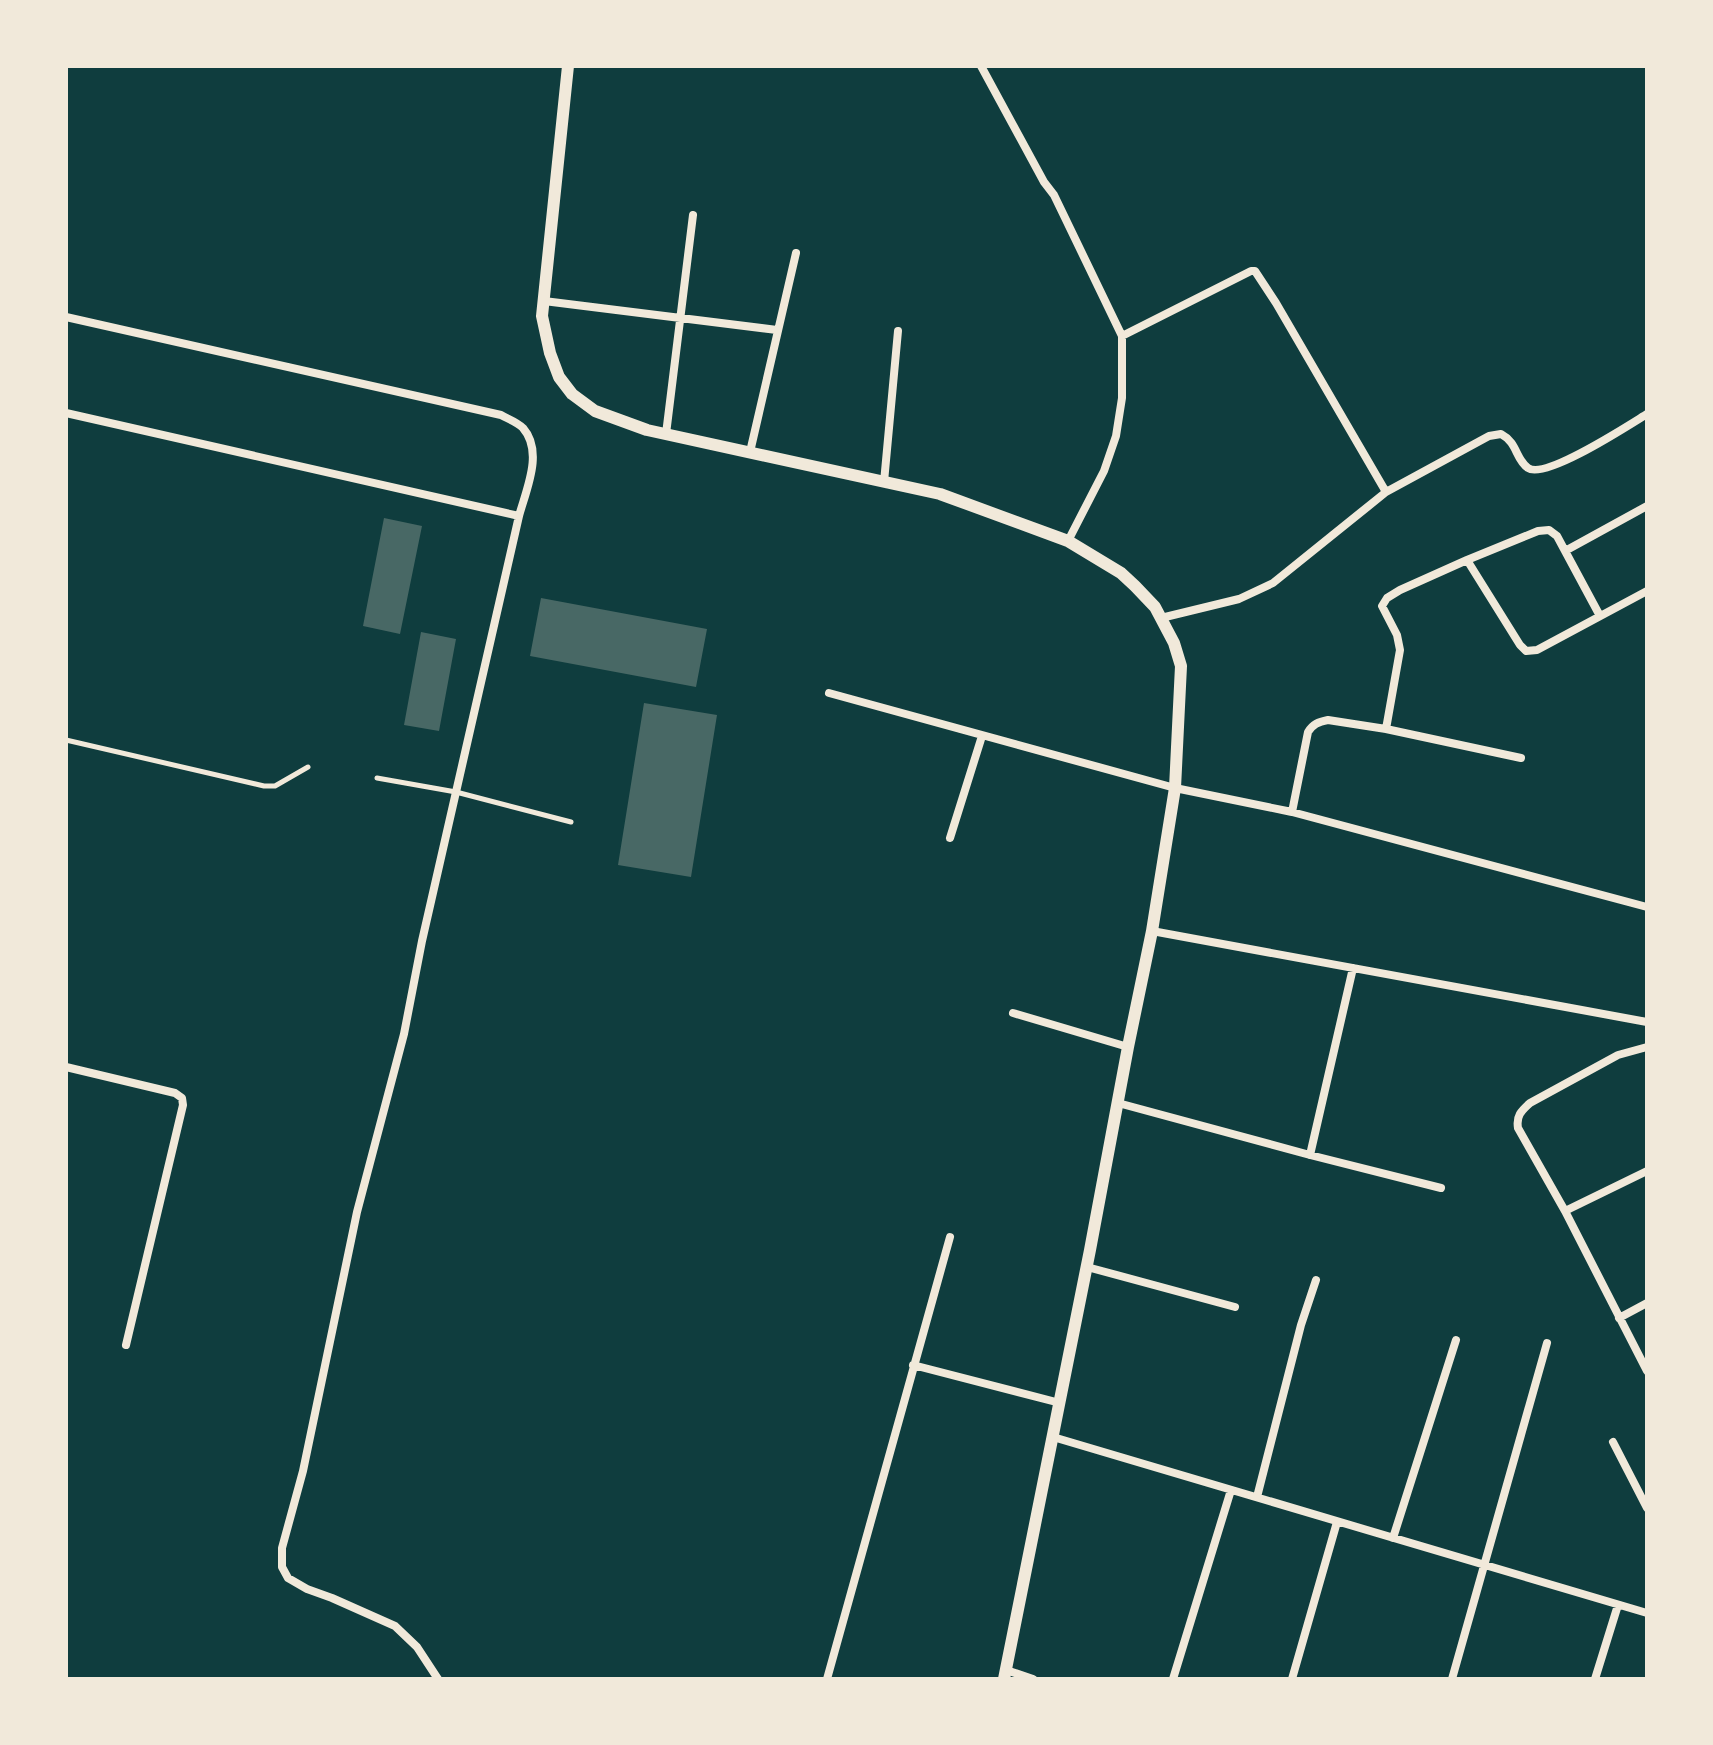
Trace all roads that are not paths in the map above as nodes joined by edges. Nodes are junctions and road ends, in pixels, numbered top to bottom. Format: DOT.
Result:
graph roads {
  1 [pos="568,66"];
  2 [pos="981,66"];
  3 [pos="693,215"];
  4 [pos="796,253"];
  5 [pos="544,301"];
  6 [pos="66,317"];
  7 [pos="682,319"];
  8 [pos="777,330"];
  9 [pos="898,331"];
  10 [pos="1122,336"];
  11 [pos="66,413"];
  12 [pos="1647,414"];
  13 [pos="666,434"];
  14 [pos="750,452"];
  15 [pos="884,482"];
  16 [pos="1386,492"];
  17 [pos="1647,506"];
  18 [pos="519,516"];
  19 [pos="1068,541"];
  20 [pos="1565,551"];
  21 [pos="1467,560"];
  22 [pos="1647,591"];
  23 [pos="1600,616"];
  24 [pos="1161,618"];
  25 [pos="829,693"];
  26 [pos="1386,729"];
  27 [pos="982,736"];
  28 [pos="66,740"];
  29 [pos="1521,758"];
  30 [pos="308,767"];
  31 [pos="377,778"];
  32 [pos="1175,788"];
  33 [pos="456,792"];
  34 [pos="1292,812"];
  35 [pos="571,822"];
  36 [pos="950,838"];
  37 [pos="1647,907"];
  38 [pos="1152,931"];
  39 [pos="1353,968"];
  40 [pos="1013,1013"];
  41 [pos="1647,1022"];
  42 [pos="1128,1047"];
  43 [pos="1647,1047"];
  44 [pos="66,1067"];
  45 [pos="1118,1103"];
  46 [pos="1310,1155"];
  47 [pos="1647,1171"];
  48 [pos="1441,1188"];
  49 [pos="1565,1211"];
  50 [pos="950,1237"];
  51 [pos="1087,1267"];
  52 [pos="1316,1280"];
  53 [pos="1647,1303"];
  54 [pos="1235,1307"];
  55 [pos="1619,1318"];
  56 [pos="1456,1340"];
  57 [pos="1547,1343"];
  58 [pos="126,1345"];
  59 [pos="913,1365"];
  60 [pos="1647,1371"];
  61 [pos="1060,1403"];
  62 [pos="1053,1437"];
  63 [pos="1613,1442"];
  64 [pos="1231,1490"];
  65 [pos="1257,1497"];
  66 [pos="1647,1508"];
  67 [pos="1337,1522"];
  68 [pos="1393,1538"];
  69 [pos="1485,1566"];
  70 [pos="1618,1605"];
  71 [pos="1647,1613"];
  72 [pos="1005,1675"];
  73 [pos="439,1679"];
  74 [pos="827,1679"];
  75 [pos="1033,1679"];
  76 [pos="1173,1679"];
  77 [pos="1292,1679"];
  78 [pos="1452,1679"];
  79 [pos="1595,1679"];
  1 -- 5 [label="street"];
  2 -- 10 [label="street"];
  3 -- 7 [label="street"];
  4 -- 8 [label="street"];
  5 -- 7 [label="street"];
  5 -- 13 [label="street"];
  6 -- 18 [label="street"];
  7 -- 8 [label="street"];
  7 -- 13 [label="street"];
  8 -- 14 [label="street"];
  9 -- 15 [label="street"];
  10 -- 16 [label="street"];
  10 -- 19 [label="street"];
  11 -- 18 [label="street"];
  12 -- 16 [label="street"];
  13 -- 14 [label="street"];
  14 -- 15 [label="street"];
  15 -- 19 [label="street"];
  16 -- 24 [label="street"];
  17 -- 20 [label="street"];
  18 -- 33 [label="street"];
  19 -- 24 [label="street"];
  20 -- 21 [label="street"];
  20 -- 23 [label="street"];
  21 -- 23 [label="street"];
  21 -- 26 [label="street"];
  22 -- 23 [label="street"];
  24 -- 32 [label="street"];
  25 -- 27 [label="street"];
  26 -- 29 [label="street"];
  26 -- 34 [label="street"];
  27 -- 32 [label="street"];
  27 -- 36 [label="street"];
  28 -- 30 [label="lane"];
  31 -- 33 [label="lane"];
  32 -- 34 [label="street"];
  32 -- 38 [label="street"];
  33 -- 35 [label="lane"];
  33 -- 73 [label="street"];
  34 -- 37 [label="street"];
  38 -- 39 [label="street"];
  38 -- 42 [label="street"];
  39 -- 41 [label="street"];
  39 -- 46 [label="street"];
  40 -- 42 [label="street"];
  42 -- 45 [label="street"];
  43 -- 49 [label="street"];
  44 -- 58 [label="street"];
  45 -- 46 [label="street"];
  45 -- 51 [label="street"];
  46 -- 48 [label="street"];
  47 -- 49 [label="street"];
  49 -- 55 [label="street"];
  50 -- 59 [label="street"];
  51 -- 54 [label="street"];
  51 -- 61 [label="street"];
  52 -- 65 [label="street"];
  53 -- 55 [label="street"];
  55 -- 60 [label="street"];
  56 -- 68 [label="street"];
  57 -- 69 [label="street"];
  59 -- 61 [label="street"];
  59 -- 74 [label="street"];
  61 -- 62 [label="street"];
  62 -- 64 [label="street"];
  62 -- 72 [label="street"];
  63 -- 66 [label="street"];
  64 -- 65 [label="street"];
  64 -- 76 [label="street"];
  65 -- 67 [label="street"];
  67 -- 68 [label="street"];
  67 -- 77 [label="street"];
  68 -- 69 [label="street"];
  69 -- 70 [label="street"];
  69 -- 78 [label="street"];
  70 -- 71 [label="street"];
  70 -- 79 [label="street"];
  72 -- 75 [label="street"];
}
